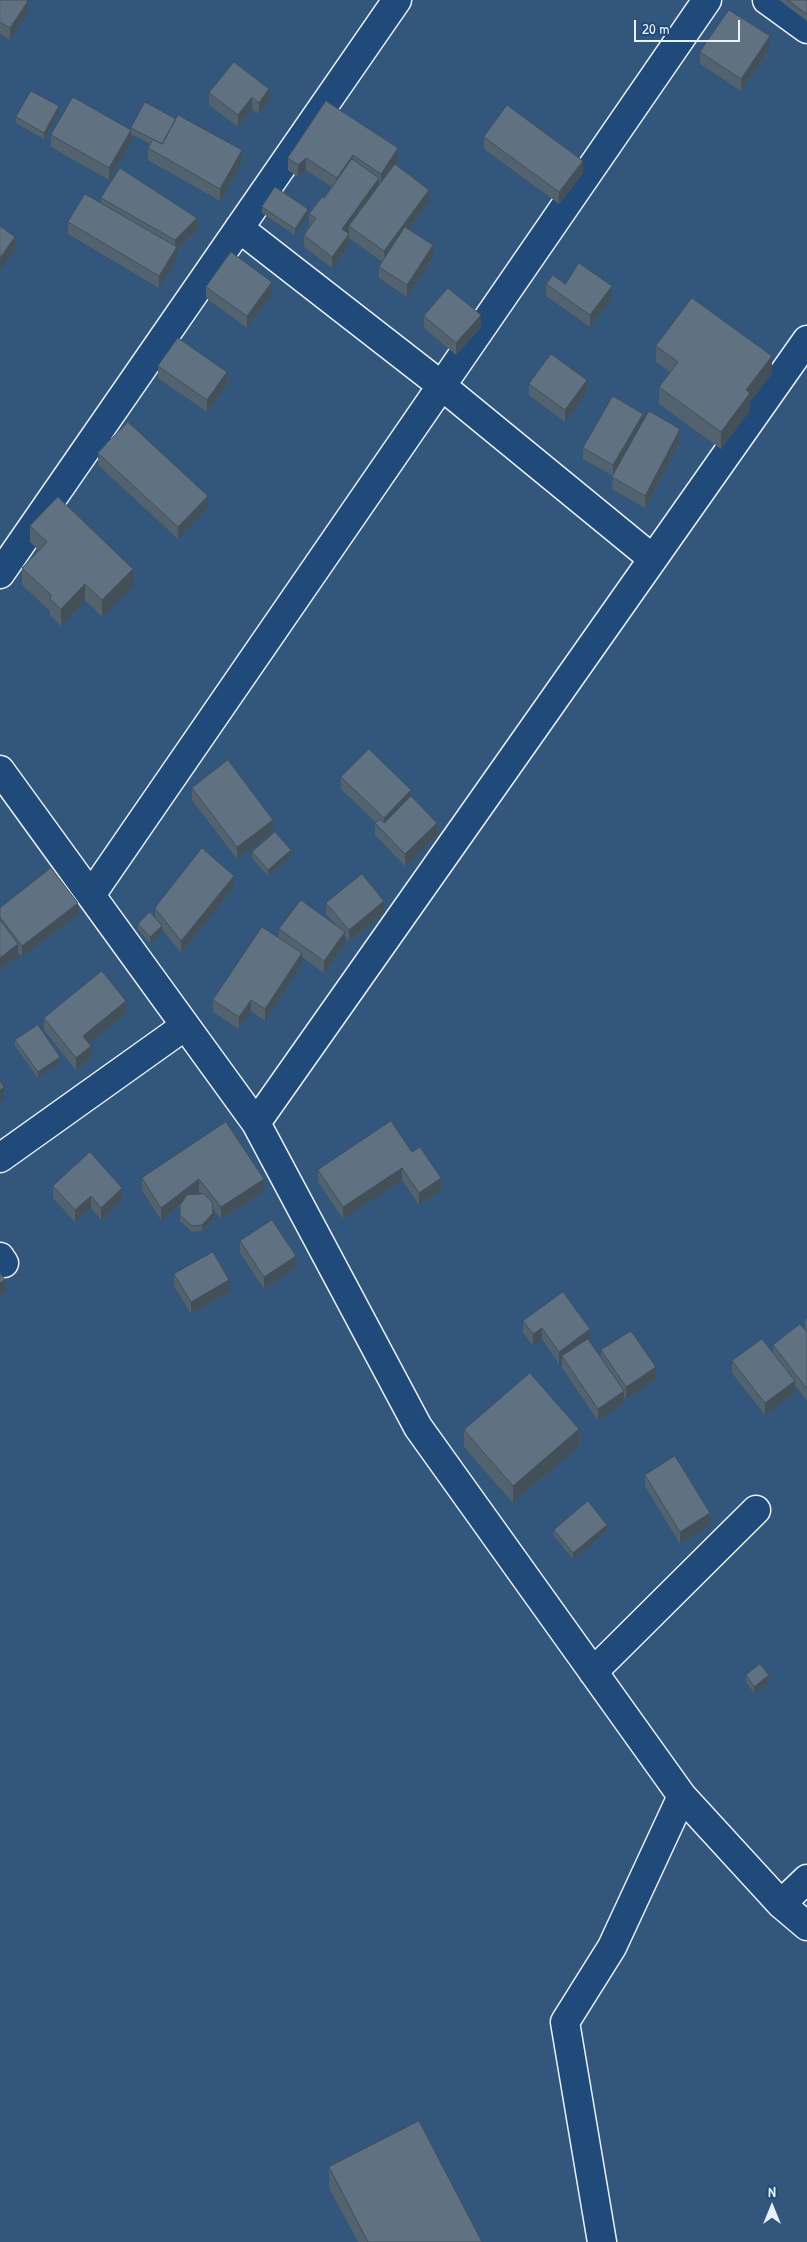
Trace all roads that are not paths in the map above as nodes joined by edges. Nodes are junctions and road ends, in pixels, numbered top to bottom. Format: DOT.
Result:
graph roads {
  1 [pos="398,0"];
  2 [pos="708,0"];
  3 [pos="767,0"];
  4 [pos="807,29"];
  5 [pos="240,228"];
  6 [pos="807,340"];
  7 [pos="442,386"];
  8 [pos="653,559"];
  9 [pos="0,574"];
  10 [pos="0,770"];
  11 [pos="91,895"];
  12 [pos="185,1026"];
  13 [pos="256,1122"];
  14 [pos="0,1158"];
  15 [pos="756,1510"];
  16 [pos="593,1672"];
  17 [pos="682,1796"];
  18 [pos="807,1878"];
  19 [pos="781,1904"];
  20 [pos="807,1926"];
  21 [pos="602,2242"];
  1 -- 5 [label="street"];
  2 -- 7 [label="street"];
  3 -- 4 [label="street"];
  5 -- 7 [label="street"];
  5 -- 9 [label="street"];
  6 -- 8 [label="street"];
  7 -- 8 [label="street"];
  7 -- 11 [label="street"];
  8 -- 13 [label="street"];
  10 -- 11 [label="street"];
  11 -- 12 [label="street"];
  12 -- 13 [label="street"];
  12 -- 14 [label="street"];
  13 -- 16 [label="street"];
  15 -- 16 [label="street"];
  16 -- 17 [label="street"];
  17 -- 19 [label="street"];
  17 -- 21 [label="street"];
  18 -- 19 [label="street"];
  19 -- 20 [label="street"];
}
